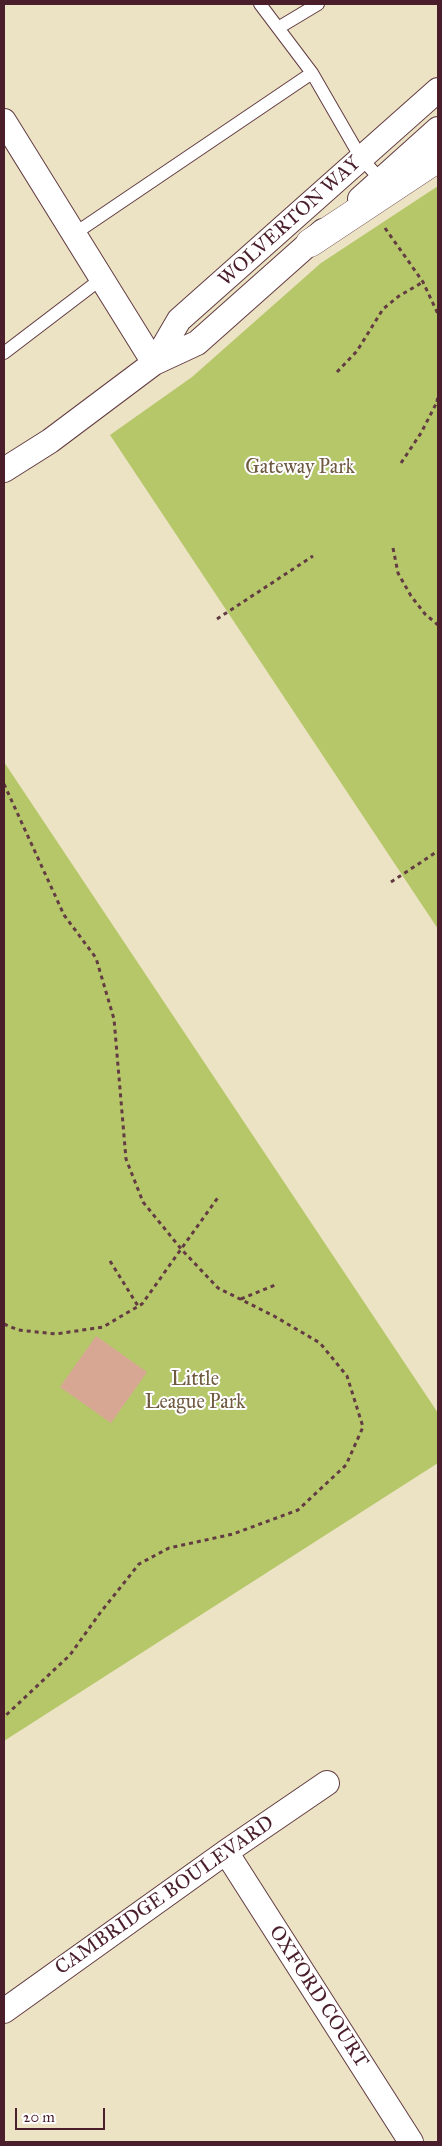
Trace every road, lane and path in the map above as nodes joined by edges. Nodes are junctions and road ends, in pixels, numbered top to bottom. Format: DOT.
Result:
graph roads {
  1 [pos="260,4"];
  2 [pos="318,4"];
  3 [pos="278,28"];
  4 [pos="312,73"];
  5 [pos="438,90"];
  6 [pos="4,121"];
  7 [pos="438,129"];
  8 [pos="361,158"];
  9 [pos="438,158"];
  10 [pos="382,180"];
  11 [pos="380,220"];
  12 [pos="74,234"];
  13 [pos="310,243"];
  14 [pos="101,278"];
  15 [pos="423,282"];
  16 [pos="438,314"];
  17 [pos="4,353"];
  18 [pos="154,363"];
  19 [pos="338,372"];
  20 [pos="438,395"];
  21 [pos="438,402"];
  22 [pos="401,463"];
  23 [pos="4,470"];
  24 [pos="394,548"];
  25 [pos="313,556"];
  26 [pos="217,619"];
  27 [pos="438,625"];
  28 [pos="4,784"];
  29 [pos="438,851"];
  30 [pos="391,882"];
  31 [pos="219,1196"];
  32 [pos="182,1250"];
  33 [pos="110,1261"];
  34 [pos="275,1285"];
  35 [pos="240,1299"];
  36 [pos="138,1306"];
  37 [pos="4,1324"];
  38 [pos="4,1717"];
  39 [pos="327,1783"];
  40 [pos="226,1852"];
  41 [pos="4,2011"];
  42 [pos="411,2142"];
  1 -- 3 [label="lane"];
  2 -- 3 [label="lane"];
  3 -- 4 [label="lane"];
  4 -- 8 [label="lane"];
  4 -- 12 [label="lane"];
  5 -- 8 [label="street, WOLVERTON WAY"];
  6 -- 12 [label="street"];
  7 -- 10 [label="street, WOLVERTON WAY"];
  8 -- 10 [label="lane"];
  8 -- 18 [label="street, WOLVERTON WAY"];
  9 -- 13 [label="street"];
  10 -- 13 [label="street, WOLVERTON WAY"];
  11 -- 15 [label="path"];
  12 -- 14 [label="street"];
  13 -- 18 [label="street, WOLVERTON WAY"];
  14 -- 17 [label="lane"];
  14 -- 18 [label="street"];
  15 -- 16 [label="path"];
  15 -- 19 [label="path"];
  18 -- 23 [label="street, WOLVERTON WAY"];
  20 -- 21 [label="path"];
  21 -- 22 [label="path"];
  24 -- 27 [label="path"];
  25 -- 26 [label="path"];
  28 -- 32 [label="path"];
  29 -- 30 [label="path"];
  31 -- 32 [label="path"];
  32 -- 35 [label="path"];
  32 -- 36 [label="path"];
  33 -- 36 [label="path"];
  34 -- 35 [label="path"];
  35 -- 38 [label="path"];
  36 -- 37 [label="path"];
  39 -- 40 [label="street, CAMBRIDGE BOULEVARD"];
  40 -- 41 [label="street, CAMBRIDGE BOULEVARD"];
  40 -- 42 [label="street, OXFORD COURT"];
}
